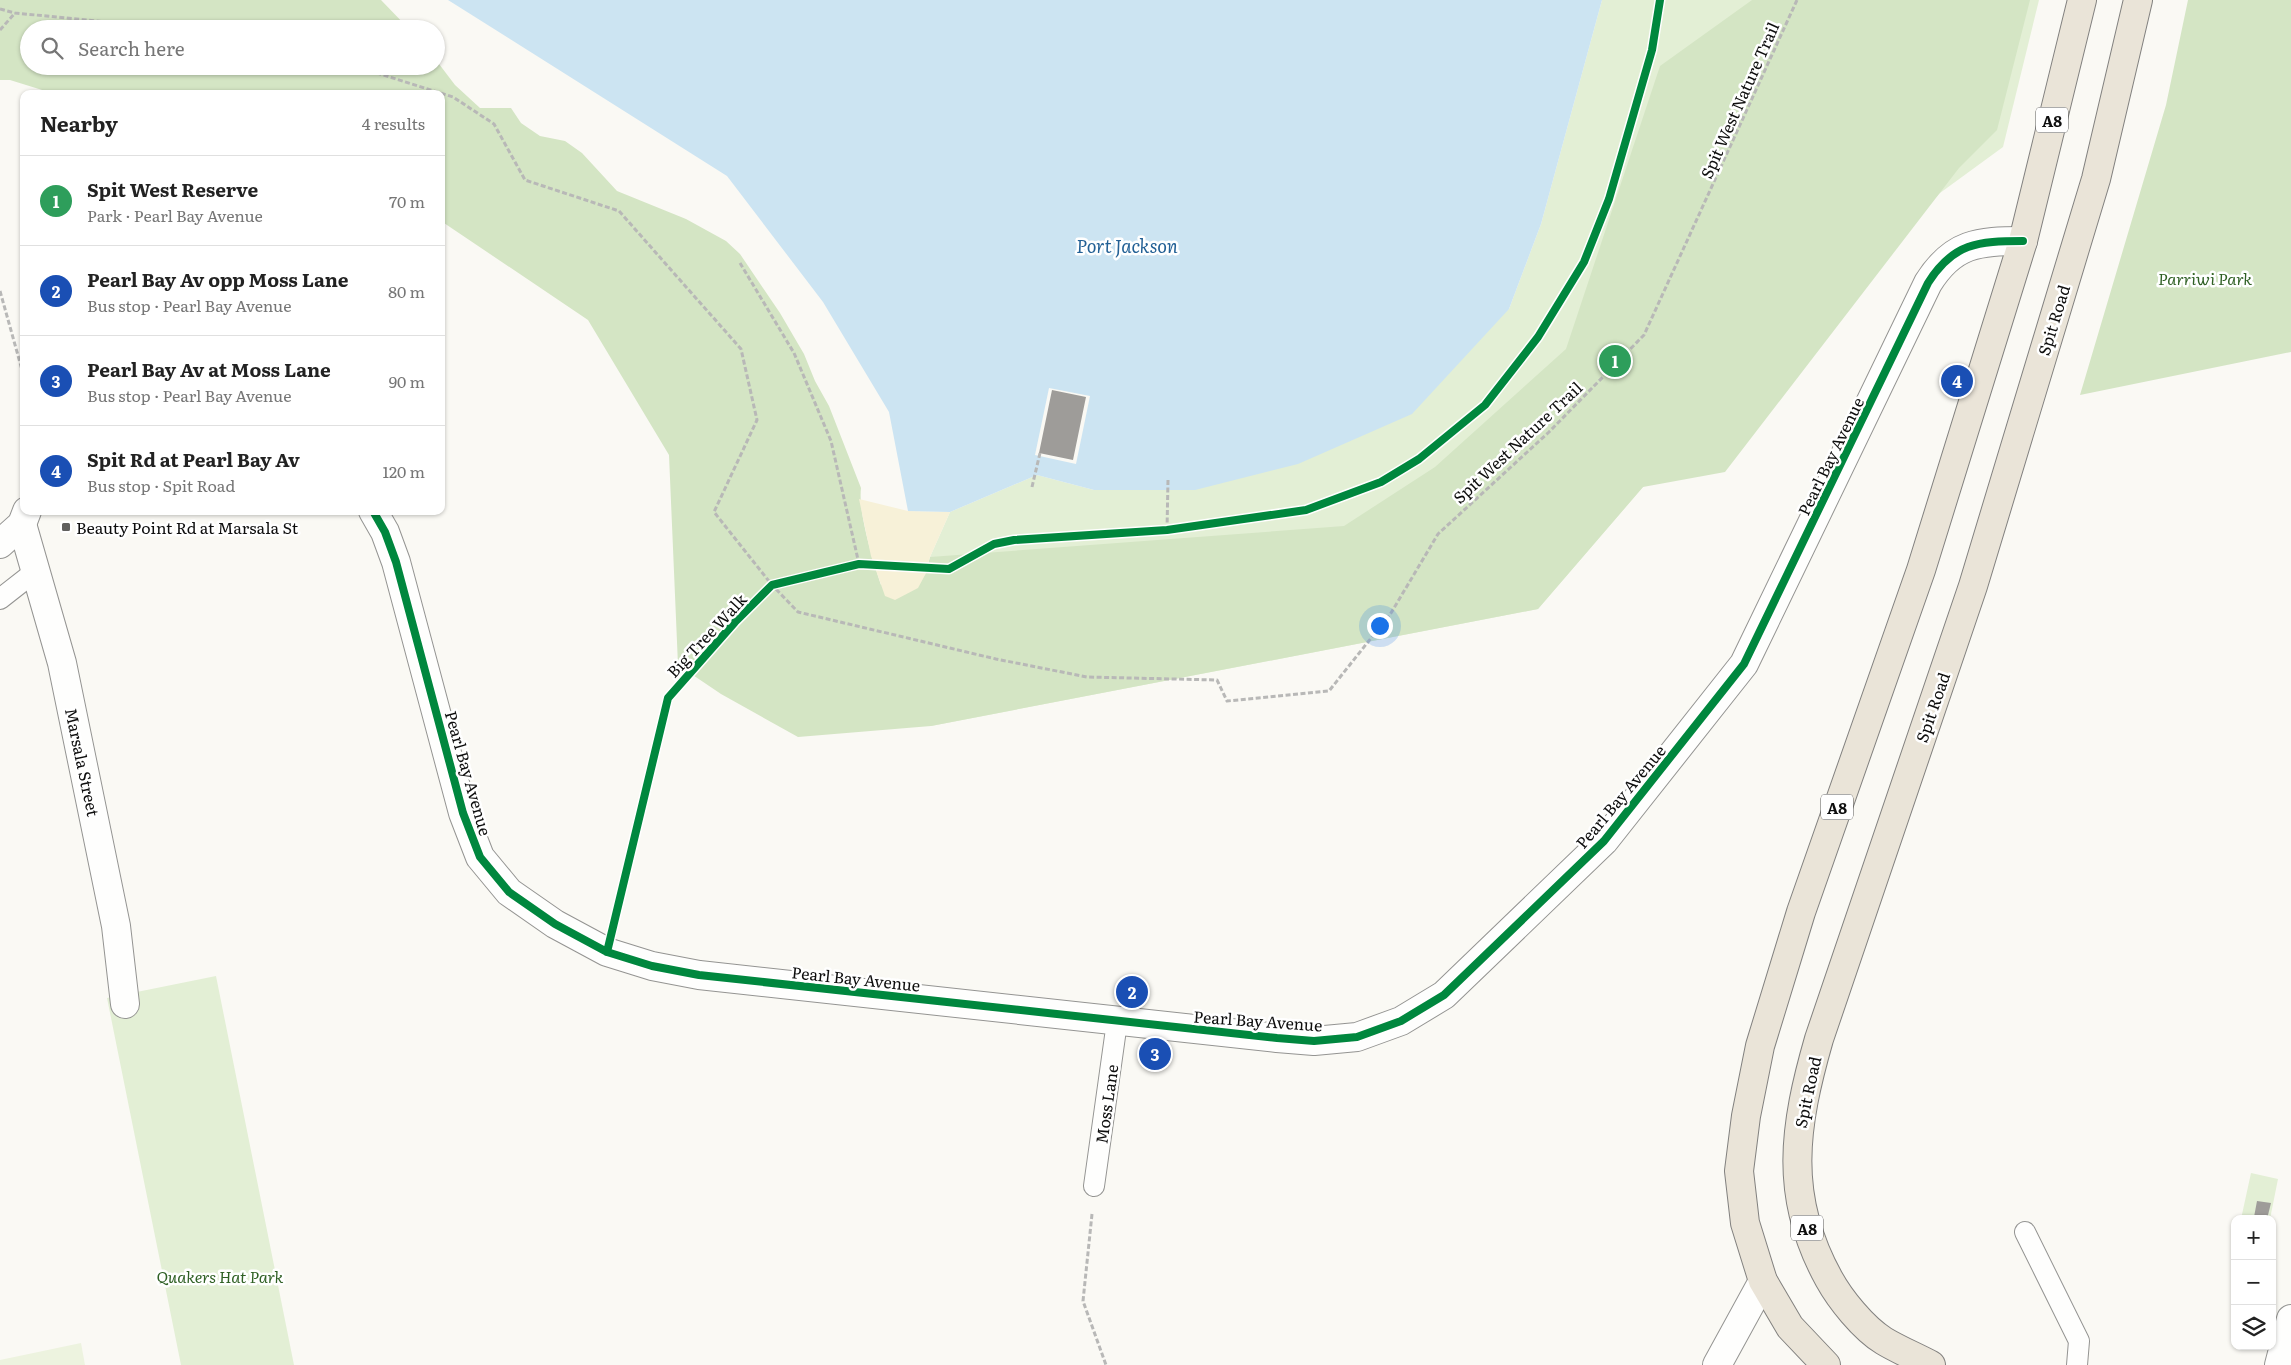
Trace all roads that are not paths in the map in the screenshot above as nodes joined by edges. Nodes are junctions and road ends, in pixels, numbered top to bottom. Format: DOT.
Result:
graph roads {
  1 [pos="2082,0"];
  2 [pos="2138,0"];
  3 [pos="2023,240"];
  4 [pos="375,515"];
  5 [pos="24,517"];
  6 [pos="0,544"];
  7 [pos="37,570"];
  8 [pos="0,599"];
  9 [pos="126,1004"];
  10 [pos="1117,1022"];
  11 [pos="1094,1186"];
  12 [pos="2025,1232"];
  13 [pos="1762,1281"];
  14 [pos="2291,1319"];
  15 [pos="1717,1365"];
  16 [pos="1826,1365"];
  17 [pos="1931,1365"];
  18 [pos="2077,1365"];
  19 [pos="2279,1365"];
  1 -- 3 [label="highway, A8"];
  2 -- 17 [label="highway, Spit Road / A8"];
  3 -- 10 [label="street, Pearl Bay Avenue"];
  3 -- 13 [label="highway, A8"];
  4 -- 10 [label="street, Pearl Bay Avenue"];
  5 -- 6 [label="street"];
  5 -- 7 [label="street, Marsala Street"];
  7 -- 8 [label="lane"];
  7 -- 9 [label="street, Marsala Street"];
  10 -- 11 [label="lane, Moss Lane"];
  12 -- 18 [label="lane"];
  13 -- 15 [label="street"];
  13 -- 16 [label="highway, A8"];
  14 -- 19 [label="street"];
}
